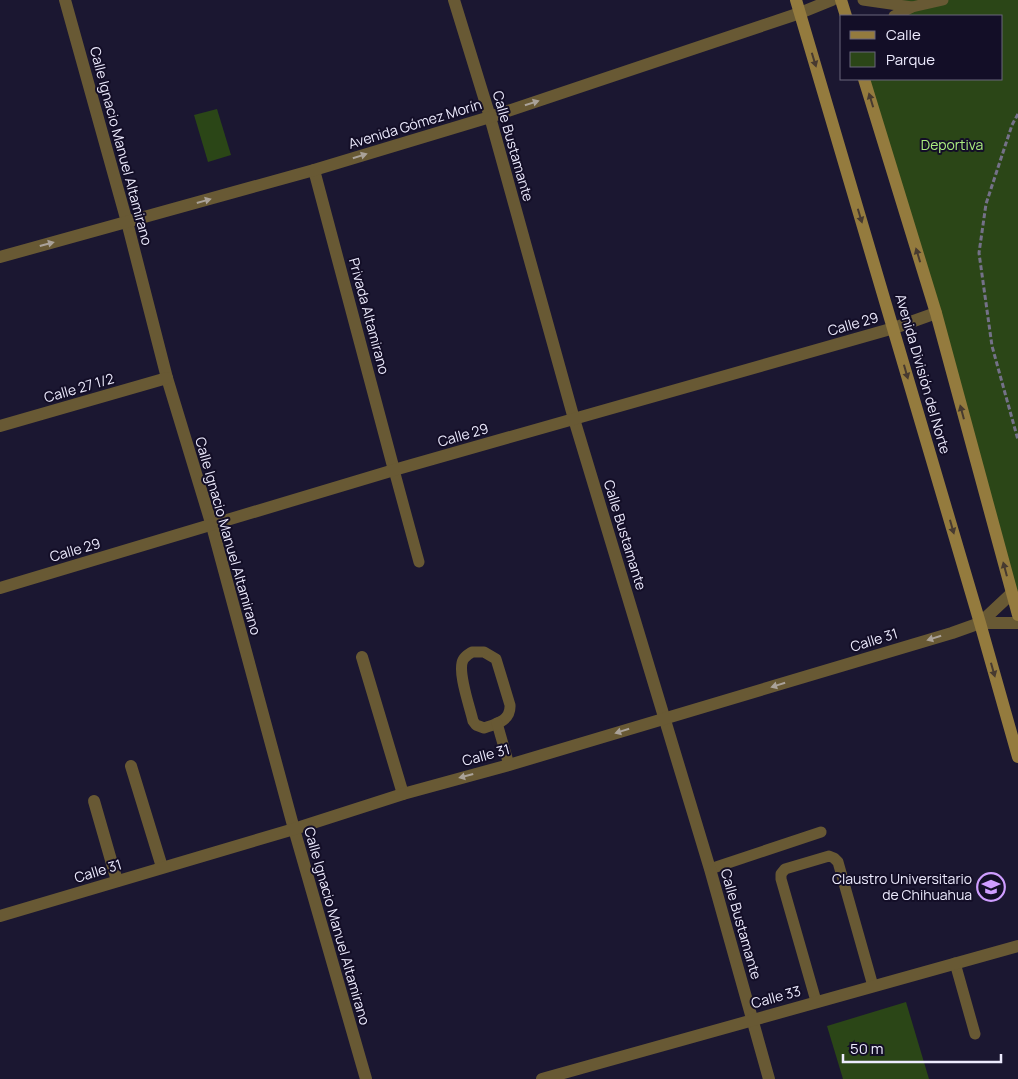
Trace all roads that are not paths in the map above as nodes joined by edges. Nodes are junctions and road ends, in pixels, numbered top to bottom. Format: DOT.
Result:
graph roads {
  1 [pos="65,0"];
  2 [pos="454,0"];
  3 [pos="796,0"];
  4 [pos="832,0"];
  5 [pos="841,0"];
  6 [pos="863,0"];
  7 [pos="943,0"];
  8 [pos="912,7"];
  9 [pos="800,13"];
  10 [pos="846,15"];
  11 [pos="896,15"];
  12 [pos="864,80"];
  13 [pos="490,117"];
  14 [pos="314,170"];
  15 [pos="127,222"];
  16 [pos="0,257"];
  17 [pos="936,313"];
  18 [pos="894,328"];
  19 [pos="167,378"];
  20 [pos="574,420"];
  21 [pos="0,426"];
  22 [pos="394,470"];
  23 [pos="212,526"];
  24 [pos="419,562"];
  25 [pos="0,588"];
  26 [pos="1015,593"];
  27 [pos="1018,616"];
  28 [pos="980,623"];
  29 [pos="1018,623"];
  30 [pos="362,657"];
  31 [pos="665,718"];
  32 [pos="497,723"];
  33 [pos="1018,757"];
  34 [pos="509,765"];
  35 [pos="131,766"];
  36 [pos="403,794"];
  37 [pos="94,801"];
  38 [pos="294,829"];
  39 [pos="821,832"];
  40 [pos="162,867"];
  41 [pos="710,869"];
  42 [pos="117,881"];
  43 [pos="0,916"];
  44 [pos="1018,946"];
  45 [pos="955,963"];
  46 [pos="873,986"];
  47 [pos="816,1001"];
  48 [pos="752,1019"];
  49 [pos="975,1034"];
  50 [pos="572,1075"];
  51 [pos="366,1079"];
  52 [pos="542,1079"];
  53 [pos="769,1079"];
  1 -- 15 [label="street, Calle Ignacio Manuel Altamirano"];
  2 -- 13 [label="street, Calle Bustamante"];
  3 -- 9 [label="main road, Avenida División del Norte"];
  4 -- 9 [label="street, Avenida Gómez Morín"];
  5 -- 10 [label="main road"];
  6 -- 8 [label="lane"];
  7 -- 8 [label="lane"];
  8 -- 11 [label="lane"];
  13 -- 9 [label="street, Avenida Gómez Morín, one-way"];
  9 -- 18 [label="main road, Avenida División del Norte, one-way"];
  17 -- 12 [label="main road, Avenida División del Norte, one-way"];
  14 -- 13 [label="street, Avenida Gómez Morín, one-way"];
  13 -- 20 [label="street, Calle Bustamante"];
  15 -- 14 [label="street, Avenida Gómez Morín, one-way"];
  14 -- 22 [label="street, Privada Altamirano"];
  16 -- 15 [label="street, Avenida Gómez Morín, one-way"];
  15 -- 19 [label="street, Calle Ignacio Manuel Altamirano"];
  17 -- 18 [label="street, Calle 29"];
  26 -- 17 [label="main road, Avenida División del Norte, one-way"];
  18 -- 20 [label="street, Calle 29"];
  18 -- 28 [label="main road, Avenida División del Norte, one-way"];
  19 -- 21 [label="street, Calle 27 1/2"];
  19 -- 23 [label="street, Calle Ignacio Manuel Altamirano"];
  20 -- 22 [label="street, Calle 29"];
  20 -- 31 [label="street, Calle Bustamante"];
  22 -- 23 [label="street, Calle 29"];
  22 -- 24 [label="lane"];
  23 -- 25 [label="street, Calle 29"];
  23 -- 38 [label="street, Calle Ignacio Manuel Altamirano"];
  26 -- 27 [label="main road, Avenida División del Norte"];
  26 -- 28 [label="street, Calle 31"];
  28 -- 29 [label="street, Calle 31"];
  28 -- 31 [label="street, Calle 31, one-way"];
  28 -- 33 [label="main road, Avenida División del Norte, one-way"];
  30 -- 36 [label="street"];
  31 -- 34 [label="street, Calle 31, one-way"];
  31 -- 41 [label="street, Calle Bustamante"];
  32 -- 32 [label="lane"];
  32 -- 34 [label="lane"];
  34 -- 36 [label="street, Calle 31, one-way"];
  35 -- 40 [label="street"];
  36 -- 38 [label="street, Calle 31"];
  37 -- 42 [label="street"];
  38 -- 40 [label="street, Calle 31"];
  38 -- 51 [label="street, Calle Ignacio Manuel Altamirano"];
  39 -- 41 [label="lane"];
  40 -- 42 [label="street, Calle 31"];
  41 -- 48 [label="street, Calle Bustamante"];
  42 -- 43 [label="street, Calle 31"];
  44 -- 45 [label="street, Calle 33"];
  45 -- 46 [label="street, Calle 33"];
  45 -- 49 [label="lane"];
  46 -- 47 [label="street, Calle 33"];
  46 -- 47 [label="lane"];
  47 -- 48 [label="street, Calle 33"];
  48 -- 50 [label="street, Calle 33"];
  48 -- 53 [label="street, Calle Bustamante"];
  50 -- 52 [label="street, Calle 33"];
}
